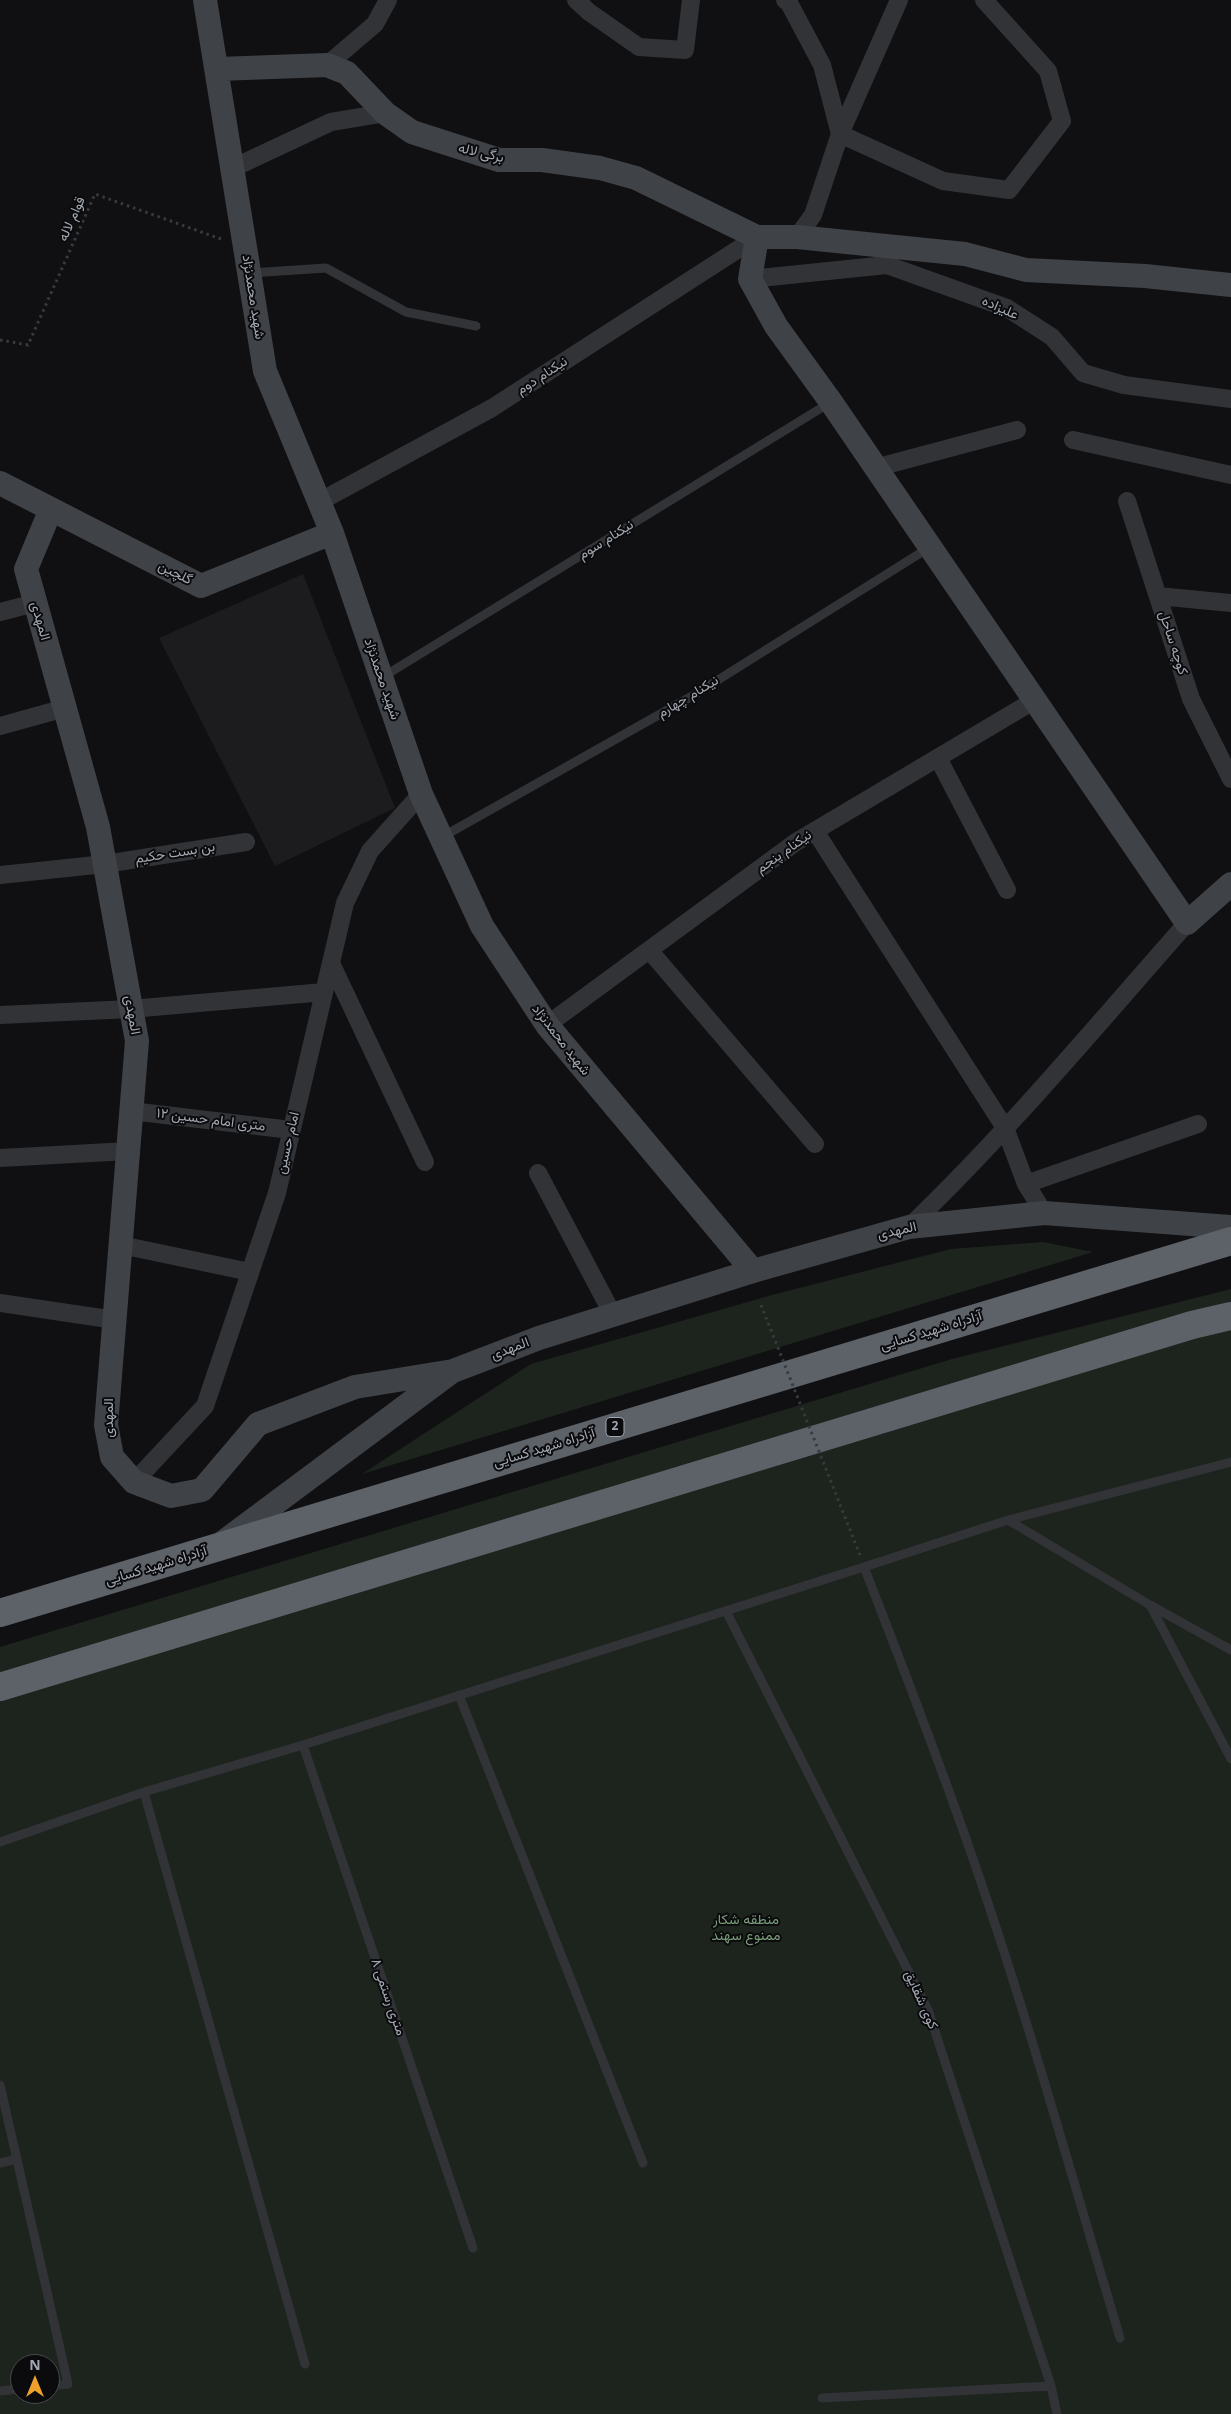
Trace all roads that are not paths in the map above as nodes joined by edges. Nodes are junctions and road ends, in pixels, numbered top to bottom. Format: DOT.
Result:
graph roads {
  1 [pos="205,0"];
  2 [pos="388,0"];
  3 [pos="576,0"];
  4 [pos="691,0"];
  5 [pos="785,0"];
  6 [pos="899,0"];
  7 [pos="984,0"];
  8 [pos="327,65"];
  9 [pos="218,69"];
  10 [pos="385,114"];
  11 [pos="840,134"];
  12 [pos="233,168"];
  13 [pos="757,237"];
  14 [pos="797,237"];
  15 [pos="250,273"];
  16 [pos="750,279"];
  17 [pos="1231,285"];
  18 [pos="476,326"];
  19 [pos="1231,399"];
  20 [pos="831,402"];
  21 [pos="1017,430"];
  22 [pos="1073,440"];
  23 [pos="876,468"];
  24 [pos="1231,476"];
  25 [pos="0,483"];
  26 [pos="1127,501"];
  27 [pos="319,502"];
  28 [pos="51,509"];
  29 [pos="332,534"];
  30 [pos="930,547"];
  31 [pos="1158,596"];
  32 [pos="35,603"];
  33 [pos="1231,603"];
  34 [pos="0,612"];
  35 [pos="381,678"];
  36 [pos="1035,700"];
  37 [pos="65,708"];
  38 [pos="0,726"];
  39 [pos="938,758"];
  40 [pos="1231,779"];
  41 [pos="422,794"];
  42 [pos="815,831"];
  43 [pos="442,838"];
  44 [pos="246,842"];
  45 [pos="105,864"];
  46 [pos="0,875"];
  47 [pos="1231,884"];
  48 [pos="1008,890"];
  49 [pos="1187,923"];
  50 [pos="649,950"];
  51 [pos="331,964"];
  52 [pos="324,992"];
  53 [pos="131,1009"];
  54 [pos="0,1015"];
  55 [pos="547,1025"];
  56 [pos="131,1111"];
  57 [pos="1198,1124"];
  58 [pos="1005,1128"];
  59 [pos="291,1130"];
  60 [pos="815,1144"];
  61 [pos="128,1151"];
  62 [pos="0,1158"];
  63 [pos="425,1162"];
  64 [pos="538,1173"];
  65 [pos="1026,1184"];
  66 [pos="1044,1213"];
  67 [pos="909,1227"];
  68 [pos="1231,1227"];
  69 [pos="1231,1241"];
  70 [pos="121,1245"];
  71 [pos="753,1271"];
  72 [pos="250,1272"];
  73 [pos="0,1303"];
  74 [pos="613,1315"];
  75 [pos="1231,1316"];
  76 [pos="115,1320"];
  77 [pos="453,1371"];
  78 [pos="1231,1462"];
  79 [pos="134,1482"];
  80 [pos="1008,1520"];
  81 [pos="215,1548"];
  82 [pos="864,1567"];
  83 [pos="1150,1605"];
  84 [pos="726,1611"];
  85 [pos="0,1613"];
  86 [pos="1231,1650"];
  87 [pos="0,1687"];
  88 [pos="459,1695"];
  89 [pos="304,1745"];
  90 [pos="1231,1759"];
  91 [pos="144,1792"];
  92 [pos="0,1842"];
  93 [pos="0,2085"];
  94 [pos="17,2159"];
  95 [pos="0,2163"];
  96 [pos="643,2163"];
  97 [pos="473,2248"];
  98 [pos="1120,2338"];
  99 [pos="305,2364"];
  100 [pos="60,2385"];
  101 [pos="1051,2386"];
  102 [pos="822,2398"];
  103 [pos="1057,2414"];
  1 -- 9 [label="street, شهید محمدنژاد"];
  2 -- 8 [label="street"];
  3 -- 4 [label="street"];
  5 -- 11 [label="street"];
  6 -- 11 [label="street"];
  7 -- 11 [label="street"];
  8 -- 9 [label="street, برگی لاله"];
  8 -- 10 [label="street, برگی لاله"];
  9 -- 12 [label="street, شهید محمدنژاد"];
  10 -- 12 [label="street"];
  10 -- 13 [label="street, برگی لاله"];
  11 -- 14 [label="street"];
  12 -- 15 [label="street, شهید محمدنژاد"];
  13 -- 14 [label="street"];
  13 -- 16 [label="street"];
  13 -- 27 [label="street, نیکنام دوم"];
  14 -- 17 [label="street"];
  15 -- 18 [label="lane"];
  15 -- 27 [label="street, شهید محمدنژاد"];
  16 -- 19 [label="street, علیزاده"];
  16 -- 20 [label="street"];
  20 -- 23 [label="street"];
  20 -- 35 [label="lane, نیکنام سوم"];
  21 -- 23 [label="street"];
  22 -- 24 [label="street"];
  23 -- 30 [label="street"];
  25 -- 28 [label="street, گلچین"];
  26 -- 31 [label="street, کوچه ساحل"];
  27 -- 29 [label="street, شهید محمدنژاد"];
  28 -- 29 [label="street, گلچین"];
  28 -- 32 [label="street, المهدی"];
  29 -- 35 [label="street, شهید محمدنژاد"];
  30 -- 36 [label="street"];
  30 -- 43 [label="lane, نیکنام چهارم"];
  31 -- 33 [label="street"];
  31 -- 40 [label="street, کوچه ساحل"];
  32 -- 34 [label="street"];
  32 -- 37 [label="street, المهدی"];
  35 -- 41 [label="street, شهید محمدنژاد"];
  36 -- 39 [label="street, نیکنام پنجم"];
  36 -- 49 [label="street"];
  37 -- 38 [label="street"];
  37 -- 45 [label="street, المهدی"];
  39 -- 42 [label="street, نیکنام پنجم"];
  39 -- 48 [label="street"];
  41 -- 43 [label="street, شهید محمدنژاد"];
  41 -- 51 [label="street, امام حسین"];
  42 -- 50 [label="street, نیکنام پنجم"];
  42 -- 58 [label="street"];
  43 -- 55 [label="street, شهید محمدنژاد"];
  44 -- 45 [label="street, بن بست حکیم"];
  45 -- 46 [label="street, بن بست حکیم"];
  45 -- 53 [label="street, المهدی"];
  47 -- 49 [label="street"];
  49 -- 58 [label="street"];
  50 -- 55 [label="street, نیکنام پنجم"];
  50 -- 60 [label="street"];
  51 -- 52 [label="street, امام حسین"];
  51 -- 63 [label="street"];
  52 -- 53 [label="street"];
  52 -- 59 [label="street, امام حسین"];
  53 -- 54 [label="street"];
  53 -- 56 [label="street, المهدی"];
  55 -- 71 [label="street, شهید محمدنژاد"];
  56 -- 59 [label="street, ۱۲ متری امام حسین"];
  56 -- 61 [label="street, المهدی"];
  57 -- 65 [label="street"];
  58 -- 65 [label="street"];
  58 -- 67 [label="street"];
  59 -- 72 [label="street, امام حسین"];
  61 -- 62 [label="street"];
  61 -- 70 [label="street, المهدی"];
  64 -- 74 [label="street"];
  65 -- 66 [label="street"];
  66 -- 67 [label="street, المهدی"];
  66 -- 68 [label="street, المهدی"];
  67 -- 71 [label="street, المهدی"];
  69 -- 81 [label="highway, آزادراه شهید کسایی / 2"];
  70 -- 72 [label="street"];
  70 -- 76 [label="street, المهدی"];
  71 -- 74 [label="street, المهدی"];
  72 -- 79 [label="street, امام حسین"];
  73 -- 76 [label="street"];
  74 -- 77 [label="street, المهدی"];
  75 -- 87 [label="highway"];
  76 -- 79 [label="street, المهدی"];
  77 -- 79 [label="street, المهدی"];
  77 -- 81 [label="street"];
  78 -- 80 [label="lane"];
  80 -- 82 [label="lane"];
  80 -- 83 [label="lane"];
  81 -- 85 [label="highway, آزادراه شهید کسایی / 2"];
  82 -- 84 [label="lane"];
  82 -- 98 [label="lane"];
  83 -- 86 [label="lane"];
  83 -- 90 [label="lane"];
  84 -- 88 [label="lane"];
  84 -- 101 [label="lane, کوی شقایق"];
  88 -- 89 [label="lane"];
  88 -- 96 [label="lane"];
  89 -- 91 [label="lane"];
  89 -- 97 [label="lane, ۸ متری رستمی"];
  91 -- 92 [label="lane"];
  91 -- 99 [label="lane"];
  93 -- 94 [label="lane"];
  94 -- 95 [label="lane"];
  94 -- 100 [label="lane"];
  101 -- 102 [label="lane"];
  101 -- 103 [label="lane, کوی شقایق"];
}
